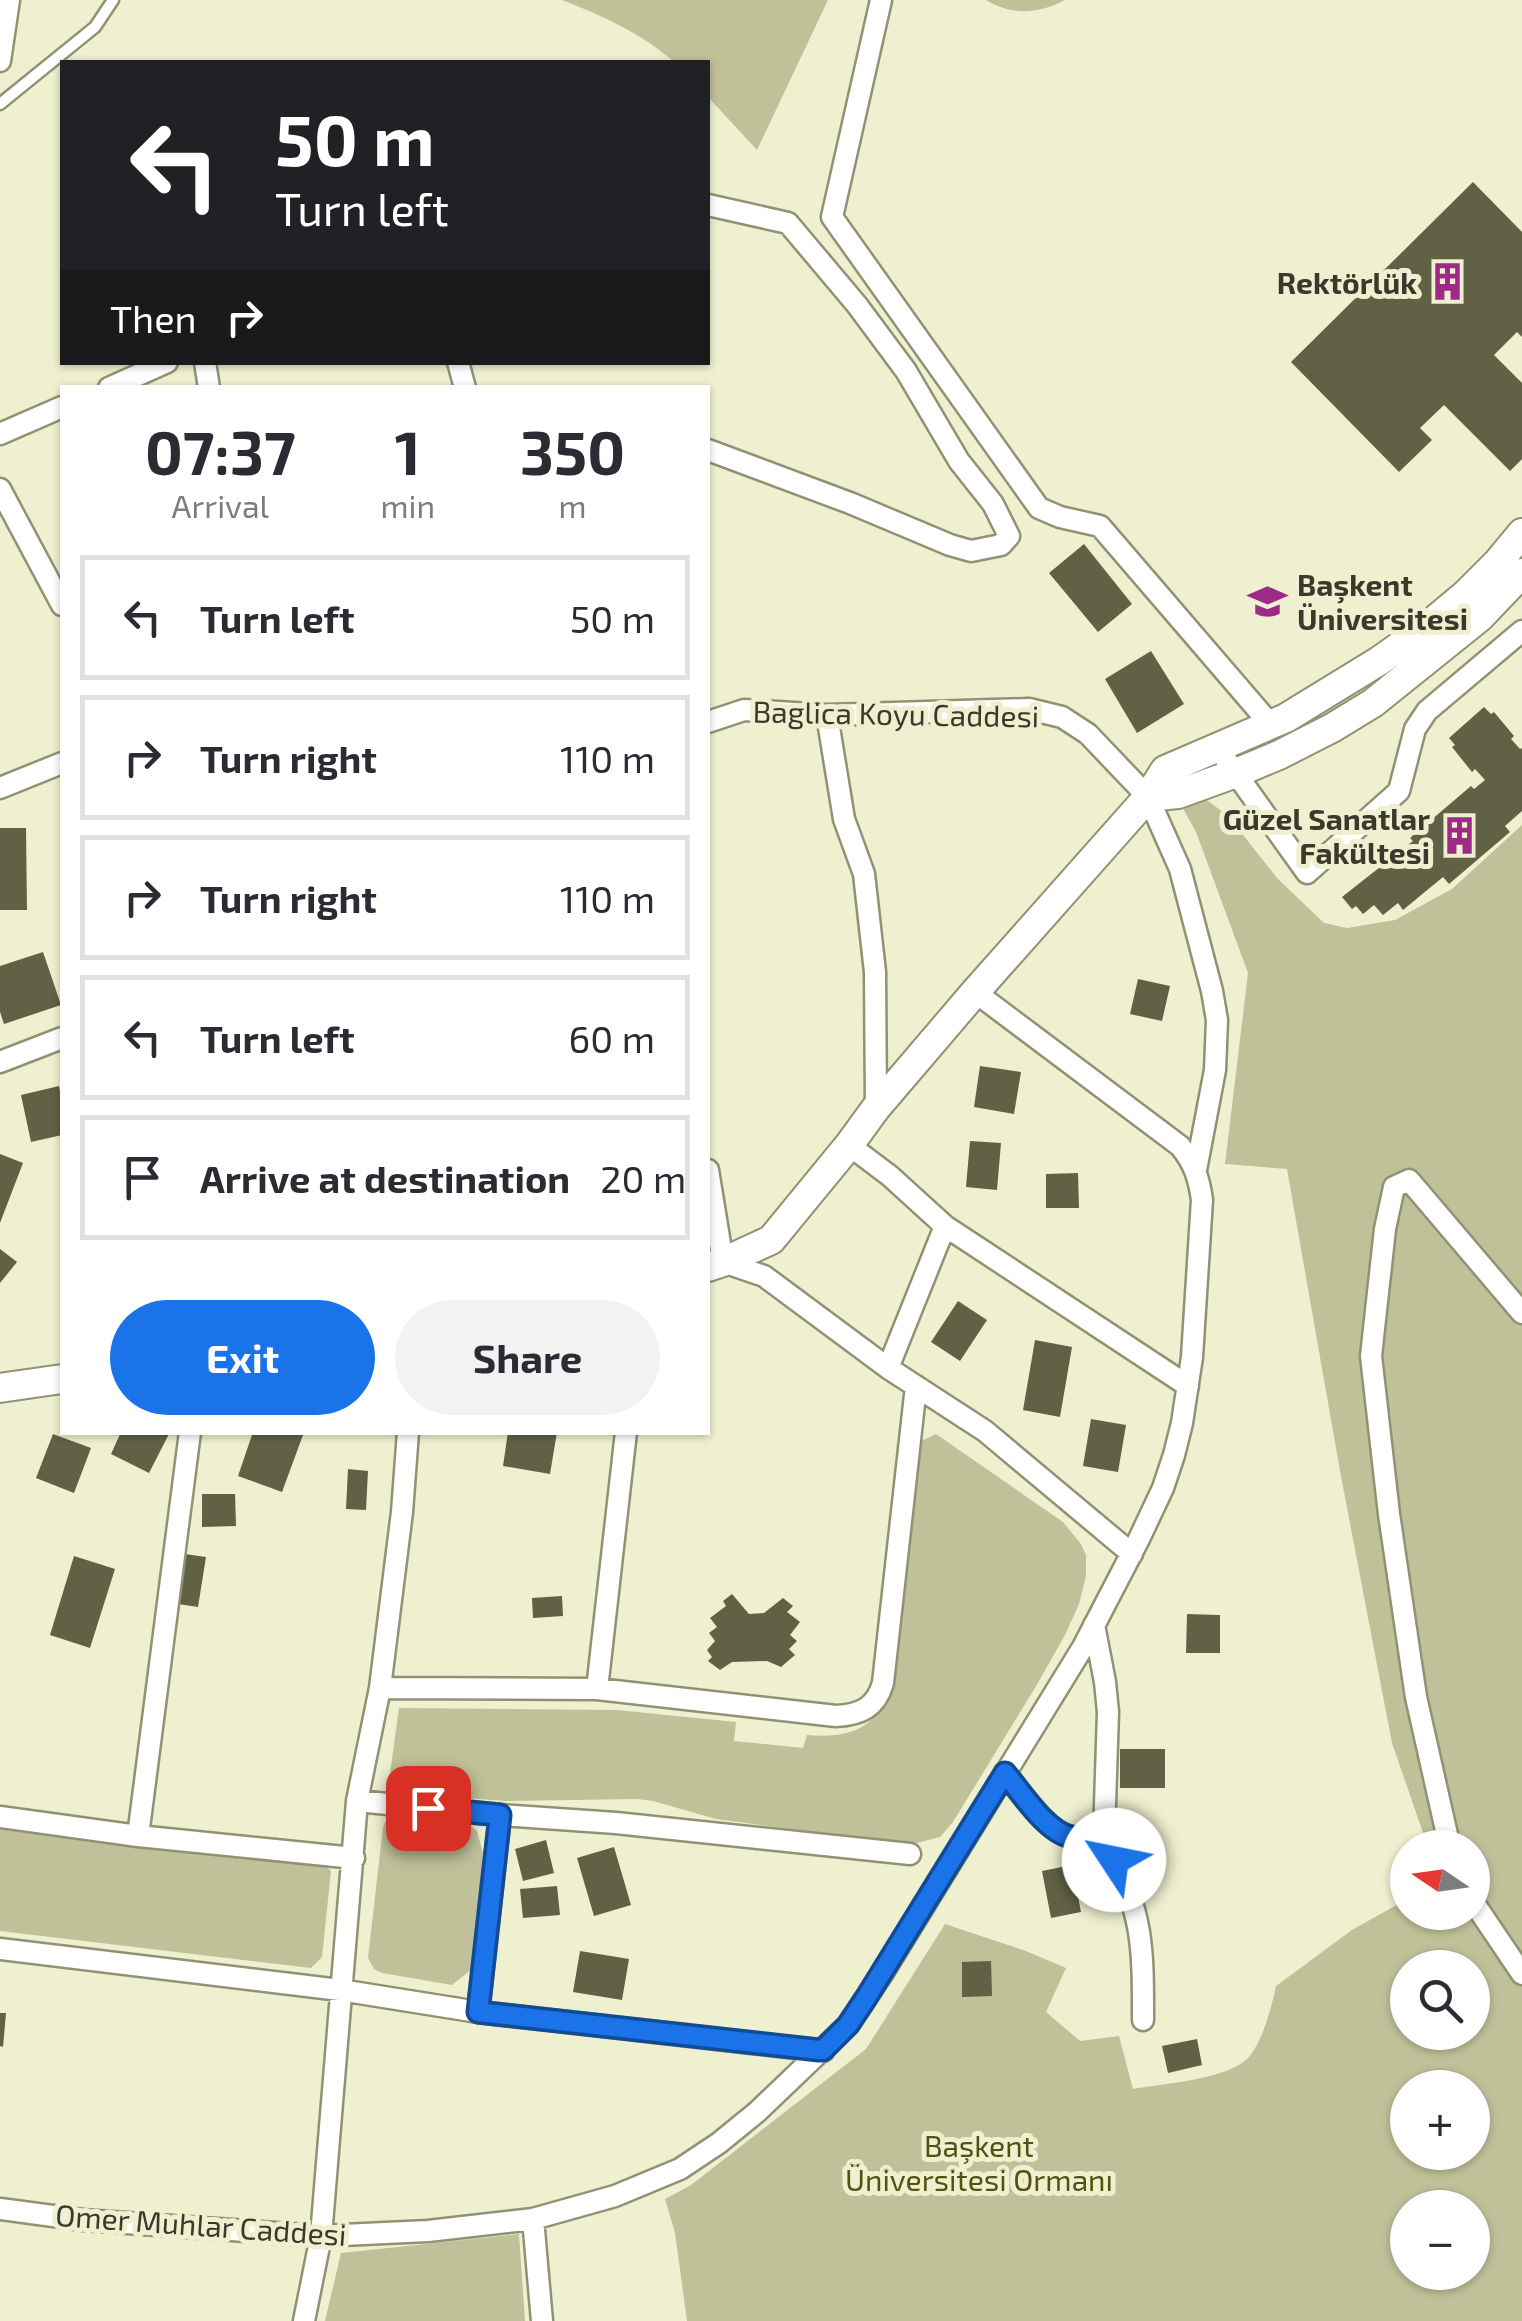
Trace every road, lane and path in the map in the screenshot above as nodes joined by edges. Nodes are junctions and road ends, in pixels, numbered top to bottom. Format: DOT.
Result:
graph roads {
  1 [pos="9,0"];
  2 [pos="113,0"];
  3 [pos="880,0"];
  4 [pos="0,61"];
  5 [pos="0,104"];
  6 [pos="710,204"];
  7 [pos="160,365"];
  8 [pos="115,385"];
  9 [pos="60,408"];
  10 [pos="0,434"];
  11 [pos="710,451"];
  12 [pos="0,490"];
  13 [pos="1522,534"];
  14 [pos="1522,573"];
  15 [pos="60,600"];
  16 [pos="1522,631"];
  17 [pos="827,715"];
  18 [pos="710,721"];
  19 [pos="1272,725"];
  20 [pos="1217,747"];
  21 [pos="60,764"];
  22 [pos="1236,773"];
  23 [pos="0,788"];
  24 [pos="1148,797"];
  25 [pos="975,992"];
  26 [pos="60,1039"];
  27 [pos="0,1062"];
  28 [pos="876,1108"];
  29 [pos="848,1145"];
  30 [pos="1196,1170"];
  31 [pos="710,1197"];
  32 [pos="945,1226"];
  33 [pos="715,1265"];
  34 [pos="1522,1313"];
  35 [pos="888,1368"];
  36 [pos="60,1378"];
  37 [pos="916,1386"];
  38 [pos="1188,1386"];
  39 [pos="0,1388"];
  40 [pos="190,1435"];
  41 [pos="408,1435"];
  42 [pos="626,1435"];
  43 [pos="1132,1554"];
  44 [pos="1094,1625"];
  45 [pos="380,1688"];
  46 [pos="598,1689"];
  47 [pos="1005,1773"];
  48 [pos="356,1801"];
  49 [pos="500,1815"];
  50 [pos="0,1817"];
  51 [pos="1446,1830"];
  52 [pos="138,1836"];
  53 [pos="1104,1836"];
  54 [pos="910,1854"];
  55 [pos="354,1858"];
  56 [pos="1490,1927"];
  57 [pos="0,1948"];
  58 [pos="1522,1974"];
  59 [pos="340,1990"];
  60 [pos="478,2012"];
  61 [pos="1142,2020"];
  62 [pos="823,2050"];
  63 [pos="0,2209"];
  64 [pos="533,2220"];
  65 [pos="321,2236"];
  66 [pos="304,2321"];
  67 [pos="542,2321"];
  1 -- 4 [label="street"];
  2 -- 5 [label="lane"];
  3 -- 19 [label="street"];
  6 -- 11 [label="street"];
  7 -- 8 [label="street"];
  9 -- 10 [label="street"];
  12 -- 15 [label="street"];
  13 -- 19 [label="street"];
  14 -- 22 [label="street"];
  16 -- 22 [label="street"];
  17 -- 18 [label="street, Baglica Koyu Caddesi"];
  17 -- 24 [label="street, Baglica Koyu Caddesi"];
  17 -- 28 [label="street"];
  19 -- 20 [label="street"];
  20 -- 22 [label="street"];
  20 -- 24 [label="street"];
  21 -- 23 [label="street"];
  22 -- 24 [label="street"];
  24 -- 25 [label="street"];
  24 -- 30 [label="street, Baglica Koyu Caddesi"];
  25 -- 28 [label="street"];
  25 -- 30 [label="street"];
  26 -- 27 [label="street"];
  28 -- 29 [label="street"];
  29 -- 32 [label="street"];
  29 -- 33 [label="street"];
  30 -- 38 [label="street, Omer Muhlar Caddesi"];
  31 -- 33 [label="street"];
  32 -- 35 [label="street"];
  32 -- 38 [label="street"];
  33 -- 35 [label="street"];
  34 -- 51 [label="street"];
  35 -- 37 [label="street"];
  36 -- 39 [label="street"];
  37 -- 43 [label="street"];
  37 -- 46 [label="street"];
  38 -- 43 [label="street, Omer Muhlar Caddesi"];
  40 -- 52 [label="street"];
  41 -- 45 [label="street"];
  42 -- 46 [label="street"];
  43 -- 44 [label="street, Omer Muhlar Caddesi"];
  44 -- 47 [label="street, Omer Muhlar Caddesi"];
  44 -- 53 [label="street"];
  45 -- 46 [label="street"];
  45 -- 48 [label="street"];
  47 -- 53 [label="street"];
  47 -- 62 [label="street, Omer Muhlar Caddesi"];
  48 -- 49 [label="street"];
  48 -- 55 [label="street"];
  49 -- 54 [label="street"];
  49 -- 60 [label="street"];
  50 -- 52 [label="street"];
  52 -- 55 [label="street"];
  53 -- 61 [label="street"];
  55 -- 59 [label="street"];
  56 -- 58 [label="street"];
  57 -- 59 [label="street"];
  59 -- 60 [label="street"];
  59 -- 65 [label="street"];
  60 -- 62 [label="street"];
  62 -- 64 [label="street, Omer Muhlar Caddesi"];
  63 -- 65 [label="street, Omer Muhlar Caddesi"];
  64 -- 65 [label="street, Omer Muhlar Caddesi"];
  64 -- 67 [label="street"];
  65 -- 66 [label="street"];
}
